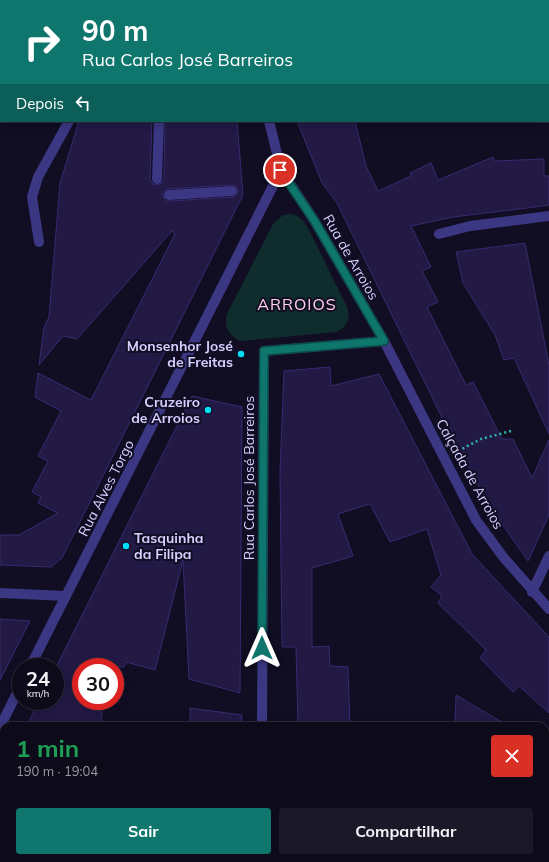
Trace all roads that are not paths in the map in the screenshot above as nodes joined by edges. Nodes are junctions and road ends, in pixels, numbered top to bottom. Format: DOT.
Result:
graph roads {
  1 [pos="68,122"];
  2 [pos="159,122"];
  3 [pos="269,122"];
  4 [pos="280,170"];
  5 [pos="157,179"];
  6 [pos="232,191"];
  7 [pos="169,195"];
  8 [pos="549,216"];
  9 [pos="439,234"];
  10 [pos="39,242"];
  11 [pos="384,341"];
  12 [pos="549,556"];
  13 [pos="532,592"];
  14 [pos="0,593"];
  15 [pos="66,596"];
  16 [pos="549,609"];
  17 [pos="35,658"];
  18 [pos="12,704"];
  19 [pos="3,722"];
  20 [pos="262,722"];
  1 -- 10 [label="street"];
  2 -- 5 [label="street"];
  3 -- 4 [label="street, Rua de Arroios"];
  4 -- 11 [label="street, Rua de Arroios"];
  4 -- 15 [label="street, Rua Alves Torgo"];
  6 -- 7 [label="street"];
  8 -- 9 [label="street"];
  11 -- 13 [label="street, Calçada de Arroios"];
  11 -- 20 [label="street, Rua Carlos José Barreiros"];
  12 -- 13 [label="street"];
  13 -- 16 [label="street, Calçada de Arroios"];
  14 -- 15 [label="street"];
  15 -- 17 [label="street, Rua Alves Torgo"];
  18 -- 19 [label="street"];
}
